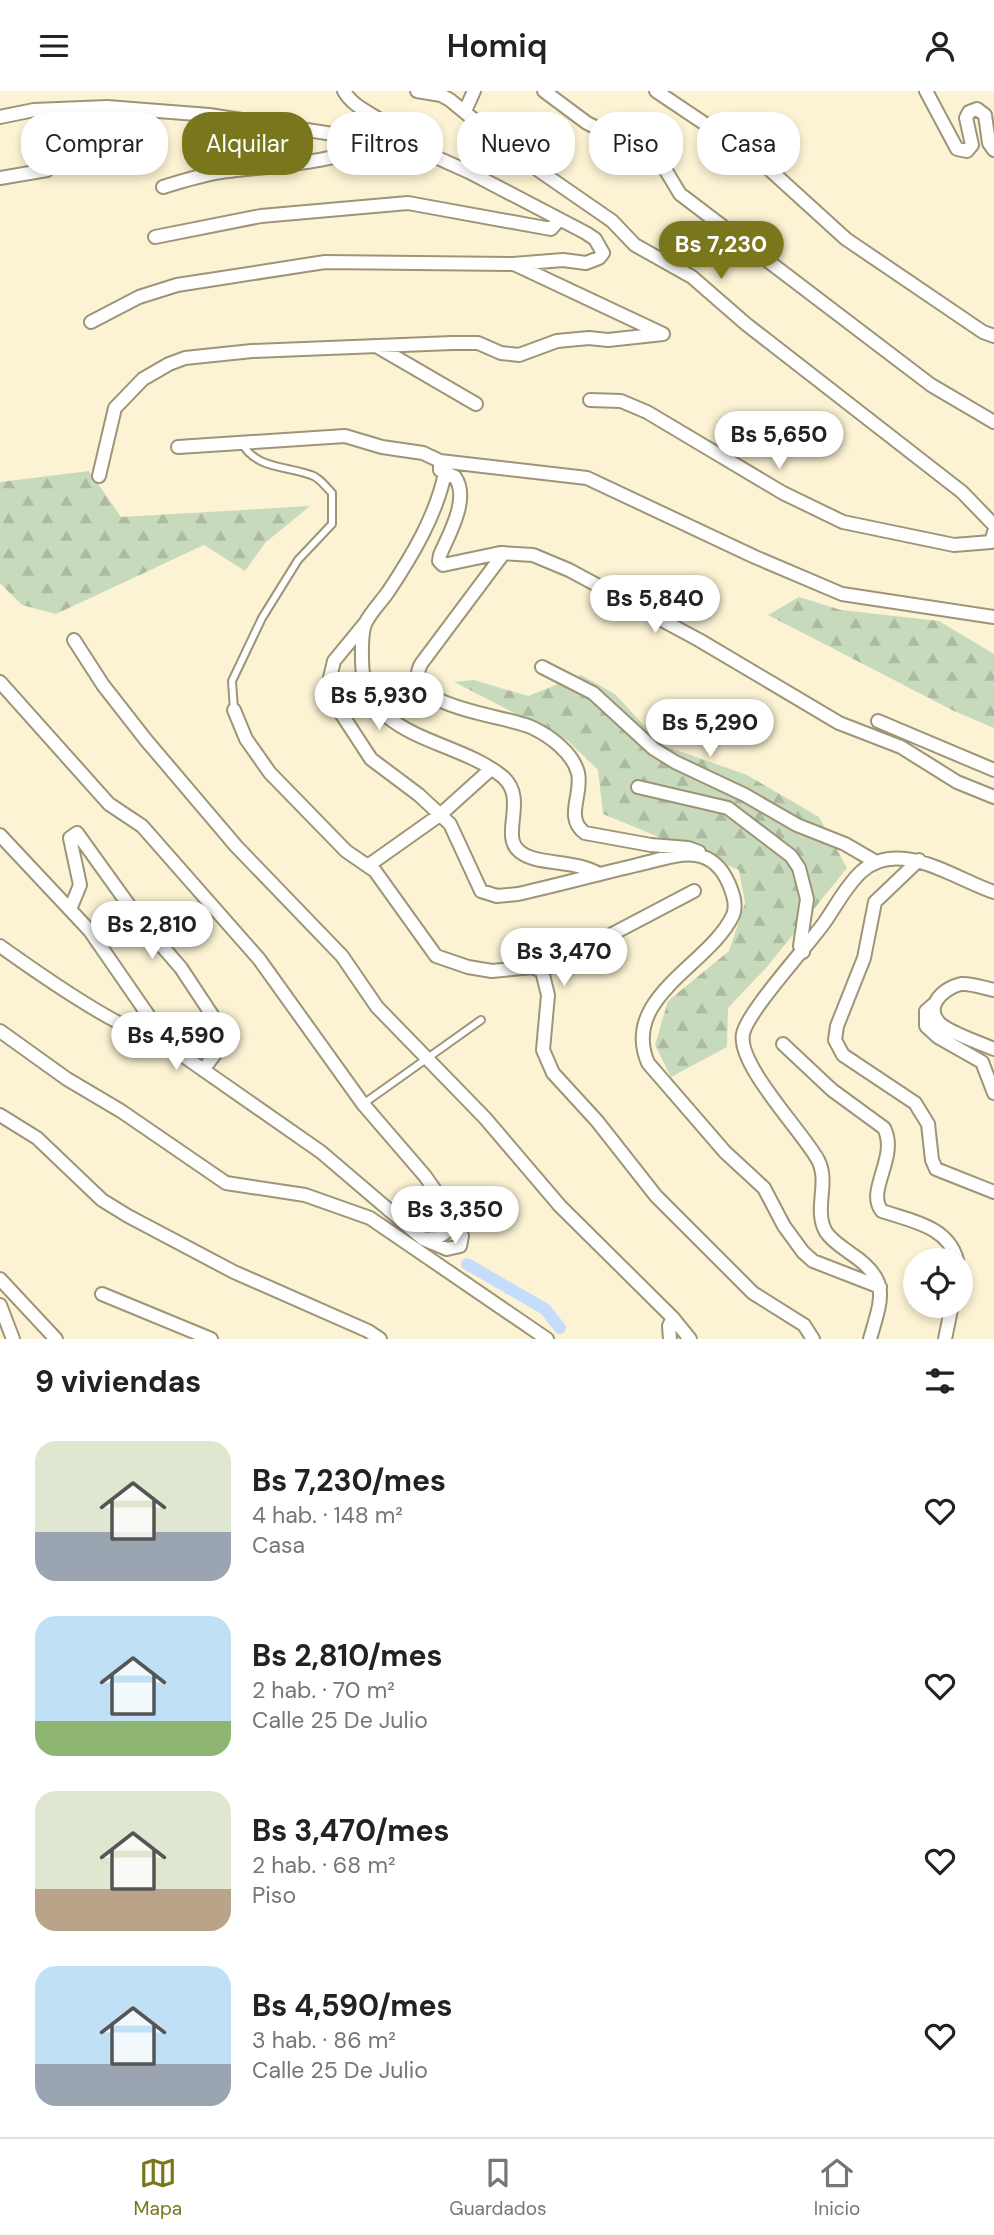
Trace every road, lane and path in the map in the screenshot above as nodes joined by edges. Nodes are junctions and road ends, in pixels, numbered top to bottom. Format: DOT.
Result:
graph roads {
  1 [pos="344,91"];
  2 [pos="417,91"];
  3 [pos="474,91"];
  4 [pos="544,91"];
  5 [pos="656,91"];
  6 [pos="926,91"];
  7 [pos="465,111"];
  8 [pos="366,112"];
  9 [pos="3,113"];
  10 [pos="327,133"];
  11 [pos="994,150"];
  12 [pos="327,157"];
  13 [pos="443,161"];
  14 [pos="21,174"];
  15 [pos="0,178"];
  16 [pos="163,187"];
  17 [pos="559,220"];
  18 [pos="155,237"];
  19 [pos="513,264"];
  20 [pos="91,321"];
  21 [pos="994,336"];
  22 [pos="378,347"];
  23 [pos="590,400"];
  24 [pos="476,404"];
  25 [pos="994,422"];
  26 [pos="242,443"];
  27 [pos="178,447"];
  28 [pos="442,467"];
  29 [pos="99,476"];
  30 [pos="994,525"];
  31 [pos="994,532"];
  32 [pos="504,553"];
  33 [pos="994,617"];
  34 [pos="366,622"];
  35 [pos="74,639"];
  36 [pos="542,667"];
  37 [pos="0,682"];
  38 [pos="234,710"];
  39 [pos="878,721"];
  40 [pos="491,769"];
  41 [pos="994,770"];
  42 [pos="638,787"];
  43 [pos="994,797"];
  44 [pos="441,814"];
  45 [pos="0,835"];
  46 [pos="4,844"];
  47 [pos="703,855"];
  48 [pos="919,860"];
  49 [pos="876,862"];
  50 [pos="369,865"];
  51 [pos="599,874"];
  52 [pos="694,891"];
  53 [pos="994,892"];
  54 [pos="71,907"];
  55 [pos="0,946"];
  56 [pos="803,952"];
  57 [pos="542,971"];
  58 [pos="994,990"];
  59 [pos="934,1004"];
  60 [pos="481,1020"];
  61 [pos="0,1031"];
  62 [pos="164,1038"];
  63 [pos="783,1044"];
  64 [pos="994,1049"];
  65 [pos="424,1058"];
  66 [pos="204,1070"];
  67 [pos="994,1093"];
  68 [pos="363,1104"];
  69 [pos="0,1115"];
  70 [pos="994,1192"];
  71 [pos="451,1213"];
  72 [pos="394,1225"];
  73 [pos="423,1239"];
  74 [pos="953,1248"];
  75 [pos="0,1279"];
  76 [pos="880,1287"];
  77 [pos="102,1294"];
  78 [pos="0,1305"];
  79 [pos="673,1318"];
  80 [pos="950,1318"];
  81 [pos="13,1339"];
  82 [pos="56,1339"];
  83 [pos="211,1339"];
  84 [pos="380,1339"];
  85 [pos="547,1339"];
  86 [pos="670,1339"];
  87 [pos="690,1339"];
  88 [pos="813,1339"];
  89 [pos="870,1339"];
  90 [pos="946,1339"];
  1 -- 8 [label="street"];
  2 -- 7 [label="street"];
  3 -- 7 [label="street"];
  4 -- 25 [label="street"];
  5 -- 21 [label="street"];
  6 -- 11 [label="street"];
  7 -- 30 [label="street"];
  9 -- 10 [label="street"];
  12 -- 16 [label="street"];
  13 -- 17 [label="street"];
  14 -- 15 [label="street"];
  17 -- 18 [label="street"];
  17 -- 19 [label="street"];
  19 -- 20 [label="street"];
  19 -- 22 [label="street"];
  22 -- 24 [label="street"];
  22 -- 29 [label="street"];
  23 -- 31 [label="street"];
  26 -- 27 [label="street"];
  26 -- 28 [label="street"];
  26 -- 38 [label="lane"];
  28 -- 32 [label="street"];
  28 -- 33 [label="street"];
  28 -- 34 [label="street"];
  32 -- 43 [label="street"];
  32 -- 47 [label="street"];
  34 -- 40 [label="street"];
  34 -- 44 [label="street"];
  35 -- 65 [label="street"];
  36 -- 49 [label="street"];
  37 -- 68 [label="street"];
  38 -- 50 [label="street"];
  39 -- 41 [label="street"];
  40 -- 44 [label="street"];
  40 -- 51 [label="street"];
  42 -- 56 [label="street"];
  44 -- 50 [label="street"];
  44 -- 51 [label="street"];
  45 -- 46 [label="street"];
  46 -- 54 [label="street"];
  47 -- 51 [label="street"];
  47 -- 76 [label="street"];
  48 -- 49 [label="street"];
  48 -- 53 [label="street"];
  48 -- 70 [label="street"];
  49 -- 56 [label="street"];
  50 -- 57 [label="street"];
  52 -- 57 [label="street"];
  54 -- 62 [label="street"];
  54 -- 66 [label="street"];
  55 -- 62 [label="street"];
  56 -- 76 [label="street"];
  57 -- 88 [label="street"];
  58 -- 59 [label="street"];
  59 -- 64 [label="street"];
  59 -- 67 [label="street"];
  60 -- 65 [label="lane"];
  61 -- 72 [label="street"];
  62 -- 66 [label="street"];
  63 -- 74 [label="street"];
  65 -- 68 [label="lane"];
  65 -- 79 [label="street"];
  66 -- 72 [label="street"];
  68 -- 71 [label="street"];
  69 -- 84 [label="street"];
  71 -- 73 [label="street"];
  71 -- 73 [label="street"];
  72 -- 73 [label="street"];
  72 -- 85 [label="street"];
  75 -- 82 [label="street"];
  76 -- 89 [label="street"];
  77 -- 83 [label="street"];
  78 -- 81 [label="street"];
  79 -- 86 [label="street"];
  79 -- 87 [label="street"];
  80 -- 90 [label="street"];
}
